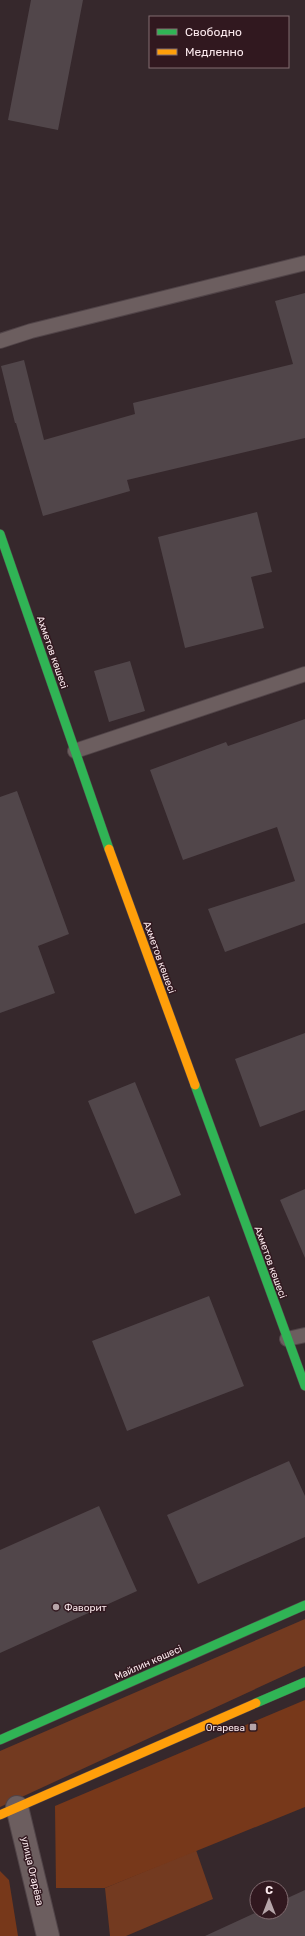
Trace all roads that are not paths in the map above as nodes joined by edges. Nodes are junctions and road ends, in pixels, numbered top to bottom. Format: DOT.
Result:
graph roads {
  1 [pos="304,263"];
  2 [pos="0,341"];
  3 [pos="0,534"];
  4 [pos="305,674"];
  5 [pos="75,751"];
  6 [pos="305,1335"];
  7 [pos="287,1339"];
  8 [pos="305,1386"];
  9 [pos="305,1605"];
  10 [pos="305,1682"];
  11 [pos="0,1740"];
  12 [pos="9,1811"];
  13 [pos="48,1936"];
  1 -- 2 [label="lane"];
  3 -- 5 [label="street, Ахметов көшесі"];
  4 -- 5 [label="lane"];
  5 -- 7 [label="street, Ахметов көшесі"];
  6 -- 7 [label="lane"];
  7 -- 8 [label="street, Ахметов көшесі"];
  9 -- 11 [label="street, Майлин көшесі"];
  10 -- 12 [label="street"];
  12 -- 13 [label="street, улица Огарёва"];
}
